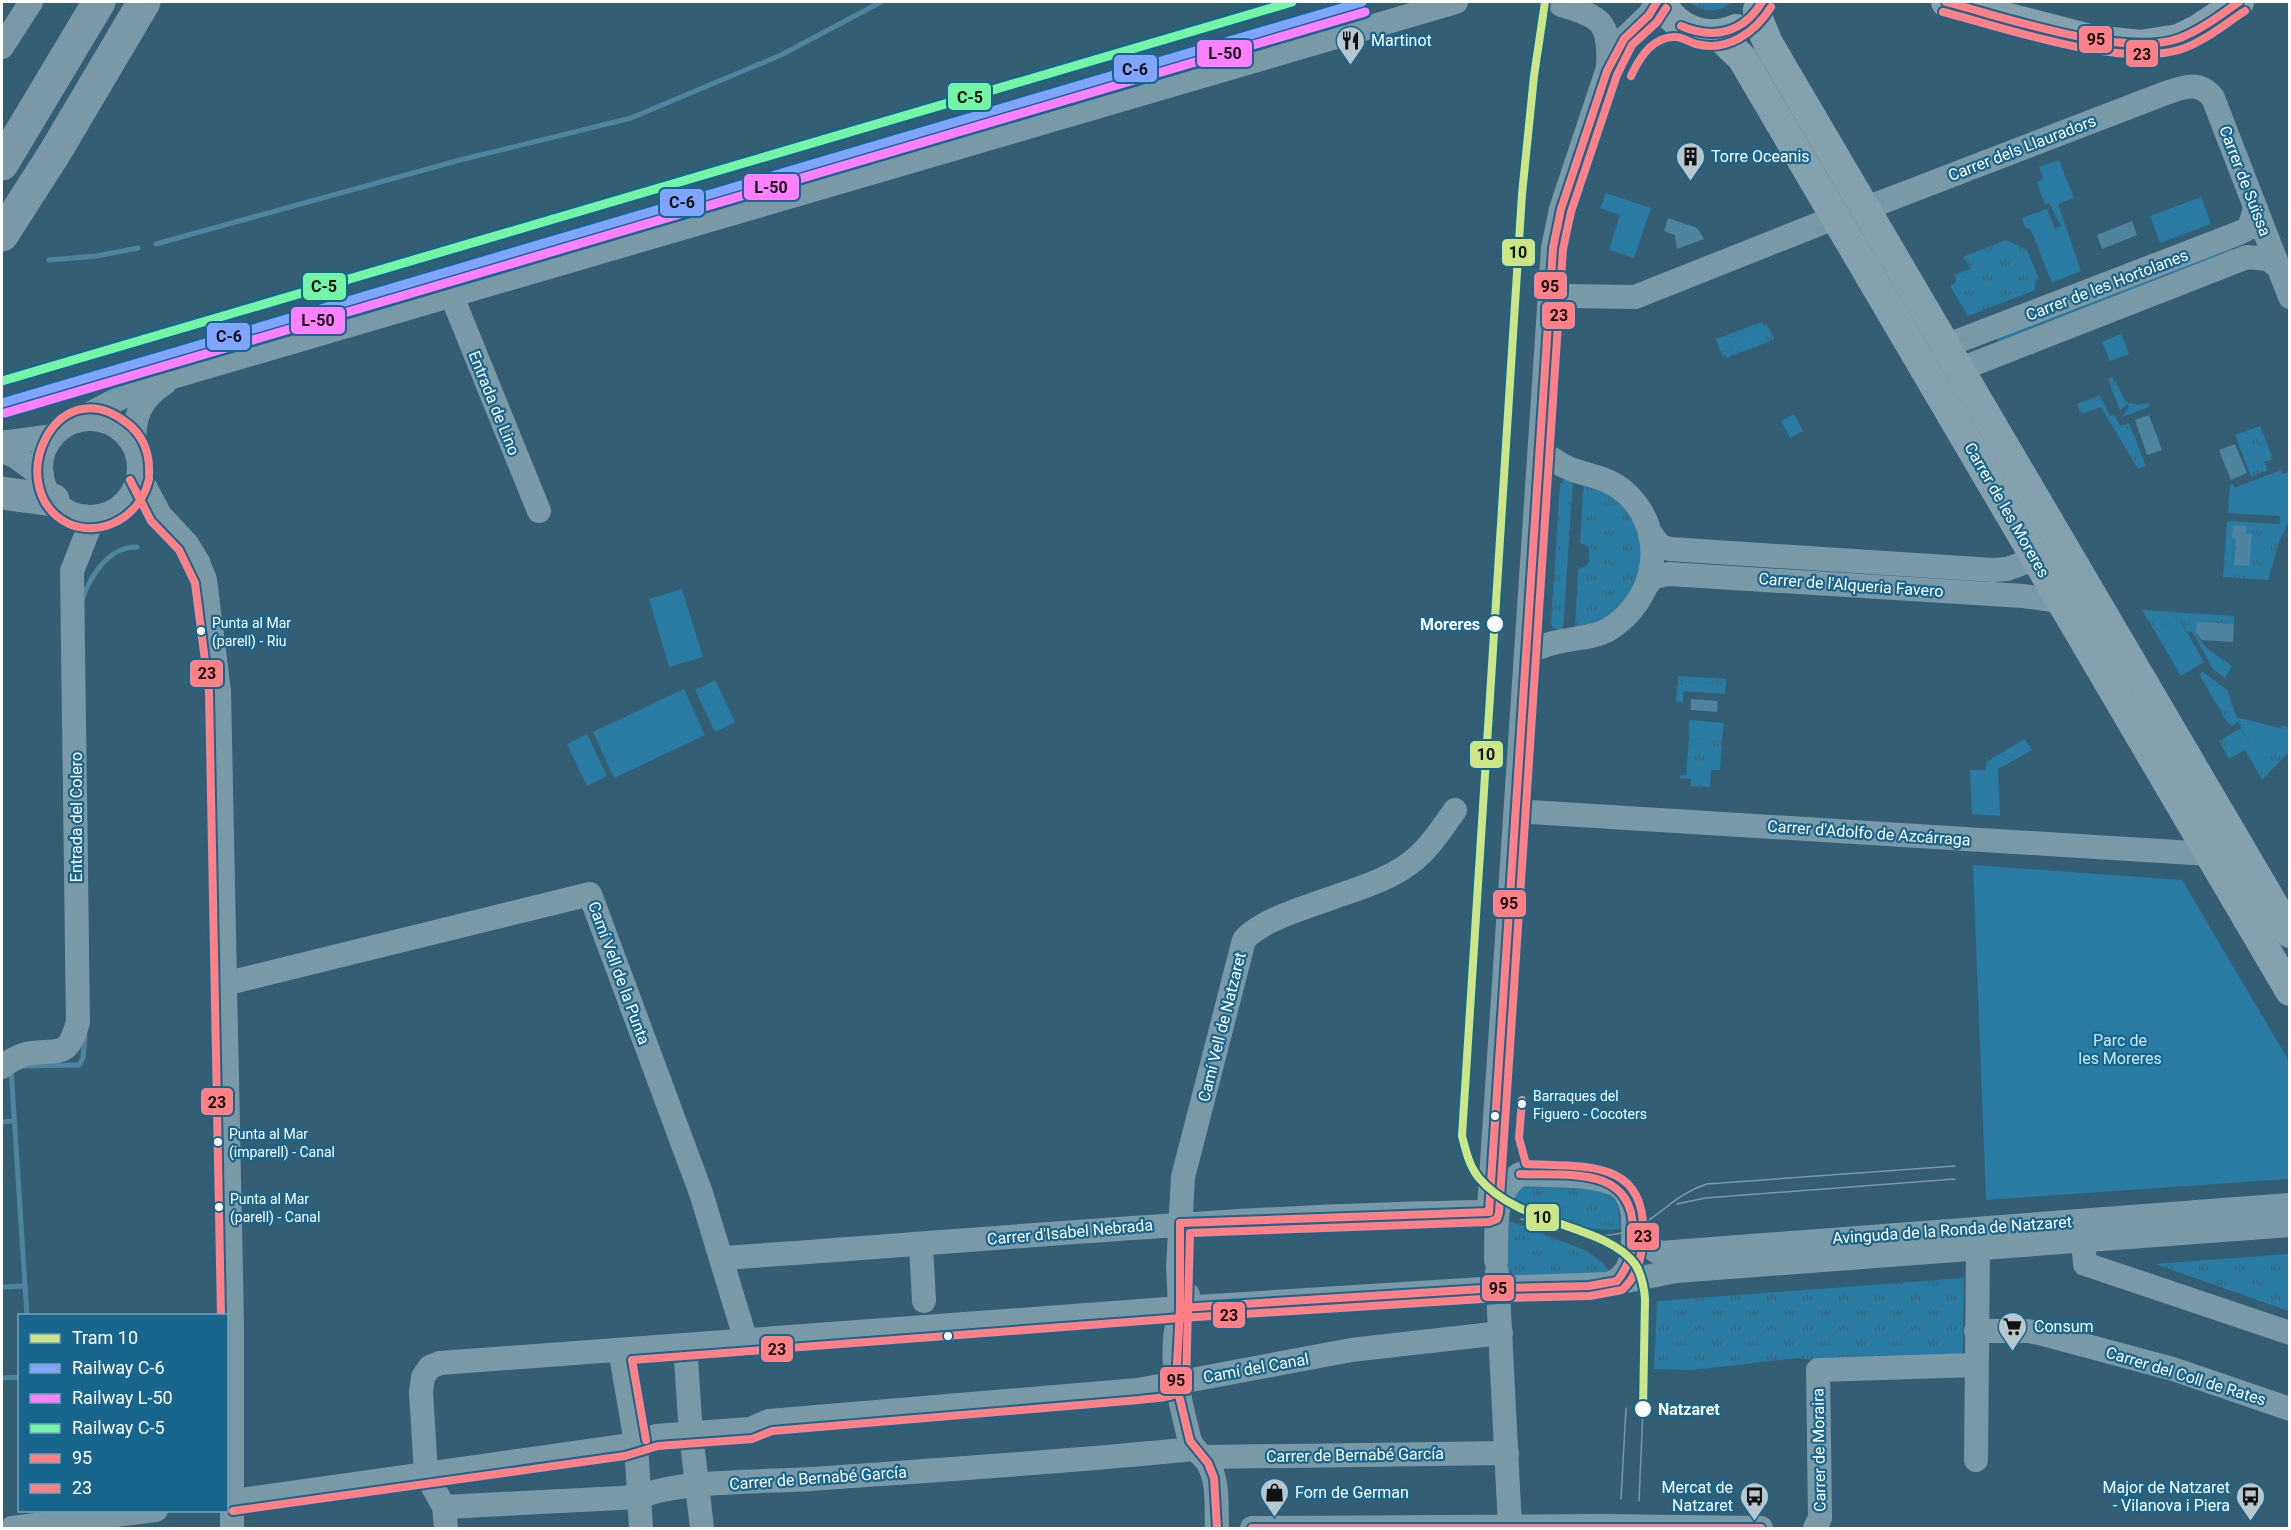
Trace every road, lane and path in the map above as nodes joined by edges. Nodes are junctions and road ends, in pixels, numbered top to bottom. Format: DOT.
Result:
graph roads {
  1 [pos="31,2"];
  2 [pos="99,2"];
  3 [pos="144,2"];
  4 [pos="1456,2"];
  5 [pos="1587,2"];
  6 [pos="1659,2"];
  7 [pos="1946,2"];
  8 [pos="2239,2"];
  9 [pos="1553,3"];
  10 [pos="1760,6"];
  11 [pos="1681,26"];
  12 [pos="1718,35"];
  13 [pos="2,47"];
  14 [pos="1608,71"];
  15 [pos="2181,87"];
  16 [pos="2,164"];
  17 [pos="1864,209"];
  18 [pos="2255,209"];
  19 [pos="1834,218"];
  20 [pos="2,235"];
  21 [pos="2278,267"];
  22 [pos="451,294"];
  23 [pos="1563,296"];
  24 [pos="2289,297"];
  25 [pos="1952,358"];
  26 [pos="180,375"];
  27 [pos="75,421"];
  28 [pos="53,436"];
  29 [pos="2,443"];
  30 [pos="135,447"];
  31 [pos="2,451"];
  32 [pos="1553,459"];
  33 [pos="139,475"];
  34 [pos="47,488"];
  35 [pos="2,493"];
  36 [pos="116,510"];
  37 [pos="539,511"];
  38 [pos="160,515"];
  39 [pos="93,518"];
  40 [pos="1651,534"];
  41 [pos="2035,559"];
  42 [pos="1647,585"];
  43 [pos="2060,601"];
  44 [pos="1542,647"];
  45 [pos="1455,810"];
  46 [pos="1530,812"];
  47 [pos="2209,855"];
  48 [pos="2289,933"];
  49 [pos="224,984"];
  50 [pos="2289,991"];
  51 [pos="2,1067"];
  52 [pos="1520,1174"];
  53 [pos="2289,1205"];
  54 [pos="1489,1212"];
  55 [pos="1633,1220"];
  56 [pos="1188,1222"];
  57 [pos="2289,1225"];
  58 [pos="2083,1241"];
  59 [pos="921,1245"];
  60 [pos="1978,1248"];
  61 [pos="723,1258"];
  62 [pos="1496,1260"];
  63 [pos="1609,1284"];
  64 [pos="1498,1288"];
  65 [pos="924,1301"];
  66 [pos="1180,1308"];
  67 [pos="1976,1331"];
  68 [pos="1501,1333"];
  69 [pos="2289,1333"];
  70 [pos="746,1341"];
  71 [pos="685,1345"];
  72 [pos="620,1350"];
  73 [pos="1976,1365"];
  74 [pos="1176,1383"];
  75 [pos="2289,1409"];
  76 [pos="690,1434"];
  77 [pos="636,1442"];
  78 [pos="1199,1453"];
  79 [pos="1507,1453"];
  80 [pos="1976,1460"];
  81 [pos="426,1473"];
  82 [pos="696,1486"];
  83 [pos="639,1497"];
  84 [pos="229,1501"];
  85 [pos="140,1512"];
  86 [pos="445,1518"];
  87 [pos="1510,1527"];
  88 [pos="12,1528"];
  89 [pos="232,1528"];
  90 [pos="641,1528"];
  91 [pos="702,1528"];
  92 [pos="1217,1528"];
  93 [pos="1252,1528"];
  94 [pos="1730,1528"];
  95 [pos="1761,1528"];
  96 [pos="1815,1528"];
  1 -- 13 [label="street"];
  2 -- 16 [label="highway"];
  3 -- 20 [label="highway"];
  4 -- 22 [label="street"];
  5 -- 9 [label="street"];
  6 -- 11 [label="main road"];
  6 -- 14 [label="street"];
  7 -- 8 [label="main road"];
  9 -- 14 [label="street"];
  10 -- 12 [label="main road"];
  10 -- 17 [label="main road, Carrer de les Moreres"];
  11 -- 12 [label="main road"];
  11 -- 23 [label="street"];
  12 -- 19 [label="main road, Carrer de les Moreres"];
  14 -- 54 [label="street"];
  15 -- 17 [label="street, Carrer dels Llauradors"];
  15 -- 18 [label="street, Carrer de Suïssa"];
  17 -- 25 [label="main road, Carrer de les Moreres"];
  18 -- 21 [label="street, Carrer de Suïssa"];
  18 -- 25 [label="street, Carrer de les Hortolanes"];
  19 -- 23 [label="street"];
  19 -- 41 [label="main road, Carrer de les Moreres"];
  21 -- 24 [label="street, Carrer de Suïssa"];
  21 -- 25 [label="street, Carrer de les Hortolanes"];
  22 -- 26 [label="street"];
  22 -- 37 [label="street, Entrada de Lino"];
  23 -- 32 [label="street"];
  25 -- 48 [label="main road, Carrer de les Moreres"];
  26 -- 27 [label="street"];
  26 -- 30 [label="street"];
  27 -- 28 [label="street"];
  27 -- 30 [label="street"];
  28 -- 29 [label="street"];
  28 -- 34 [label="street"];
  30 -- 33 [label="street"];
  31 -- 34 [label="street"];
  32 -- 40 [label="street"];
  32 -- 44 [label="street"];
  33 -- 36 [label="street"];
  33 -- 38 [label="street"];
  34 -- 35 [label="highway"];
  34 -- 39 [label="street"];
  36 -- 38 [label="street"];
  36 -- 39 [label="street"];
  38 -- 49 [label="street"];
  39 -- 51 [label="street, Entrada del Colero"];
  40 -- 41 [label="street, Carrer de l'Alqueria Favero"];
  40 -- 42 [label="street"];
  41 -- 43 [label="main road, Carrer de les Moreres"];
  42 -- 43 [label="street, Carrer de l'Alqueria Favero"];
  42 -- 44 [label="street"];
  43 -- 47 [label="main road, Carrer de les Moreres"];
  44 -- 46 [label="street"];
  45 -- 56 [label="street, Camí Vell de Natzaret"];
  46 -- 47 [label="street, Carrer d'Adolfo de Azcárraga"];
  46 -- 52 [label="street"];
  47 -- 50 [label="main road, Carrer de les Moreres"];
  49 -- 61 [label="street, Camí Vell de la Punta"];
  49 -- 84 [label="street"];
  52 -- 55 [label="street, Avinguda de la Ronda de Natzaret"];
  52 -- 62 [label="street"];
  53 -- 55 [label="street, Avinguda de la Ronda de Natzaret"];
  54 -- 56 [label="street, Carrer d'Isabel Nebrada"];
  54 -- 62 [label="street"];
  55 -- 63 [label="street, Avinguda de la Ronda de Natzaret"];
  56 -- 59 [label="street, Carrer d'Isabel Nebrada"];
  56 -- 66 [label="street, Camí Vell de Natzaret"];
  57 -- 58 [label="street, Avinguda de la Ronda de Natzaret"];
  58 -- 60 [label="street, Avinguda de la Ronda de Natzaret"];
  58 -- 69 [label="street, Avinguda de la Ronda de Natzaret"];
  59 -- 61 [label="street, Carrer d'Isabel Nebrada"];
  59 -- 65 [label="street"];
  60 -- 63 [label="street, Avinguda de la Ronda de Natzaret"];
  60 -- 67 [label="street"];
  61 -- 70 [label="street, Camí Vell de la Punta"];
  62 -- 64 [label="street"];
  63 -- 64 [label="street, Avinguda de la Ronda de Natzaret"];
  64 -- 66 [label="street, Avinguda de la Ronda de Natzaret"];
  64 -- 68 [label="street"];
  66 -- 70 [label="street, Avinguda de la Ronda de Natzaret"];
  66 -- 74 [label="street, Camí Vell de Natzaret"];
  67 -- 73 [label="street"];
  67 -- 75 [label="street, Carrer del Coll de Rates"];
  68 -- 74 [label="street, Camí del Canal"];
  68 -- 79 [label="street"];
  70 -- 71 [label="street, Avinguda de la Ronda de Natzaret"];
  71 -- 72 [label="street, Avinguda de la Ronda de Natzaret"];
  71 -- 76 [label="street"];
  72 -- 77 [label="street"];
  72 -- 81 [label="street, Avinguda de la Ronda de Natzaret"];
  73 -- 80 [label="street"];
  73 -- 96 [label="street, Carrer de Moraira"];
  74 -- 76 [label="street, Camí del Canal"];
  74 -- 78 [label="street, Camí Vell de Natzaret"];
  76 -- 77 [label="street, Camí del Canal"];
  76 -- 82 [label="street"];
  77 -- 81 [label="street, Camí del Canal"];
  77 -- 83 [label="street"];
  78 -- 79 [label="street, Carrer de Bernabé García"];
  78 -- 82 [label="street, Carrer de Bernabé García"];
  78 -- 92 [label="street, Camí Vell de Natzaret"];
  79 -- 87 [label="street"];
  81 -- 84 [label="street, Camí del Canal"];
  81 -- 86 [label="street"];
  82 -- 83 [label="street, Carrer de Bernabé García"];
  82 -- 91 [label="street"];
  83 -- 86 [label="street, Carrer de Bernabé García"];
  83 -- 90 [label="street"];
  84 -- 89 [label="street"];
  85 -- 88 [label="street"];
  87 -- 93 [label="street"];
  87 -- 94 [label="street"];
  94 -- 95 [label="street"];
}
